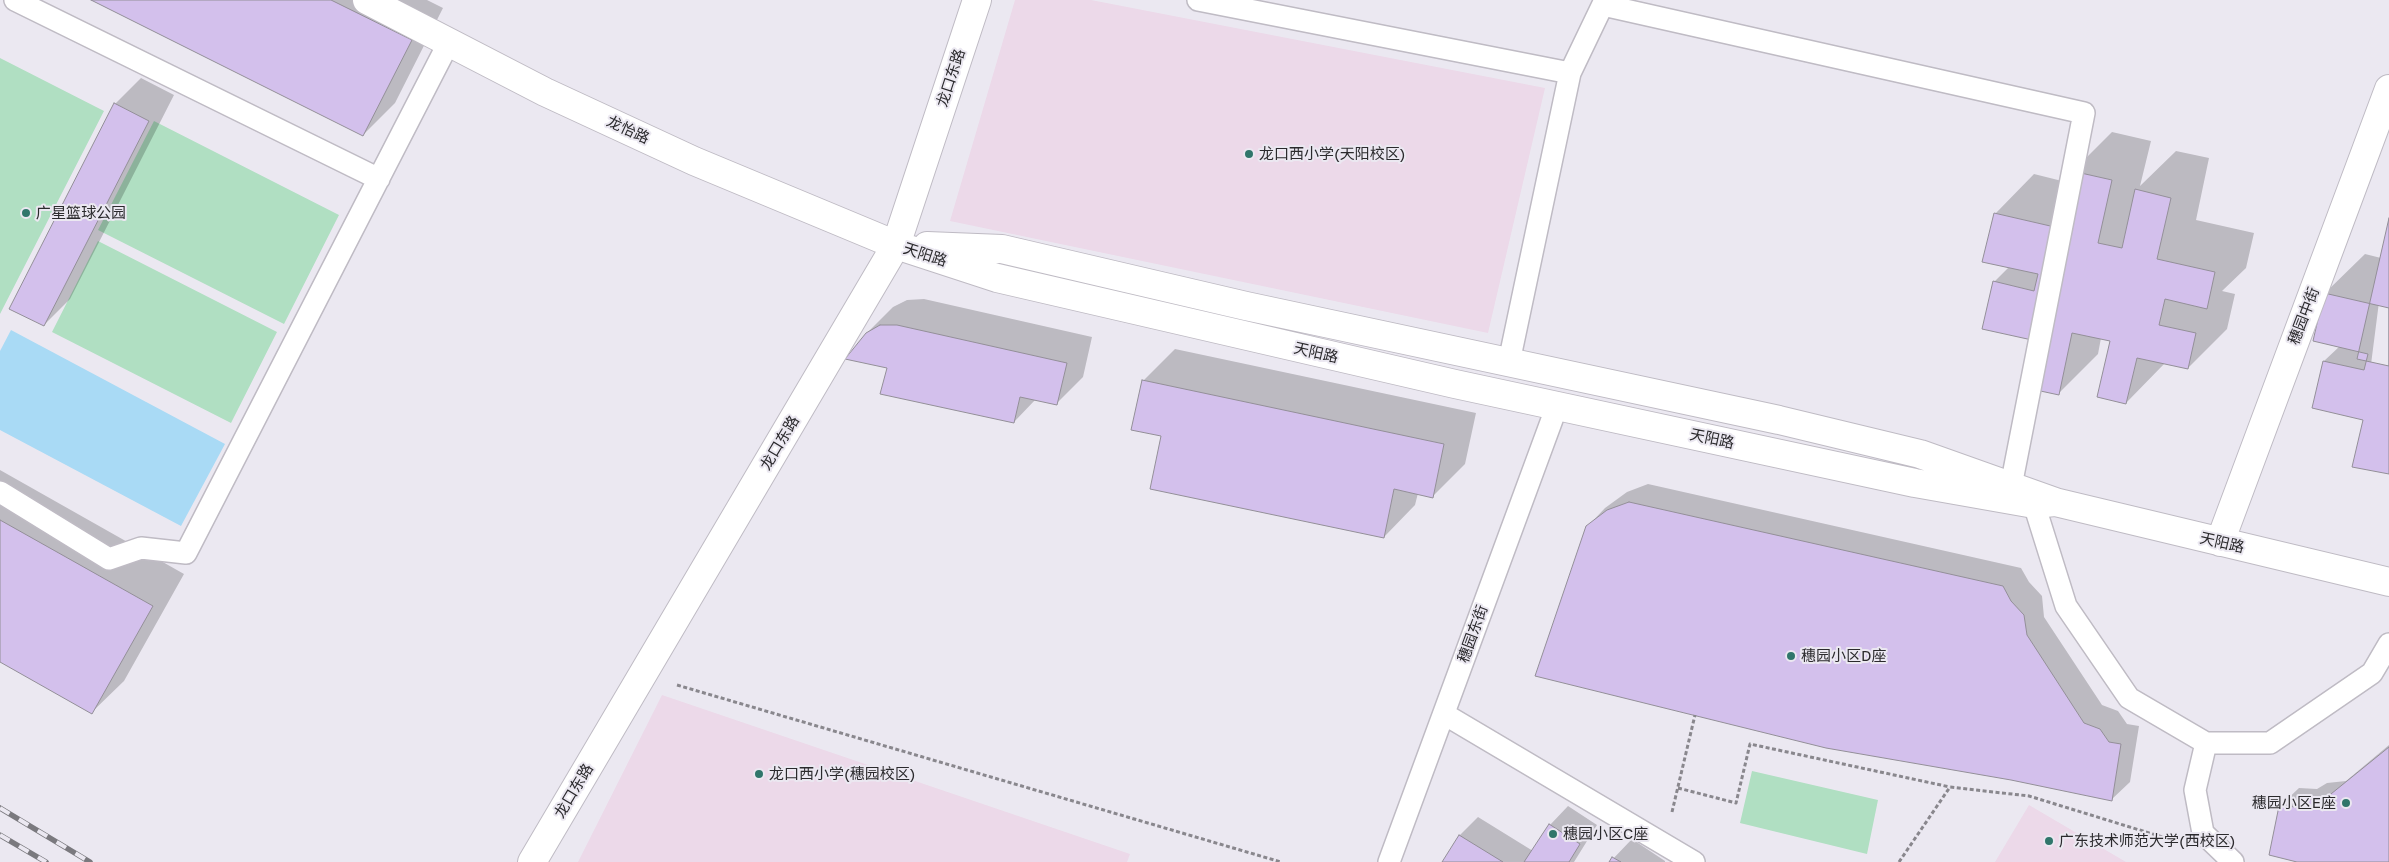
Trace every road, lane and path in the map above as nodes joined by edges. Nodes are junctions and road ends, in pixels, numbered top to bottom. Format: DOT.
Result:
graph roads {
  1 [pos="15,0"];
  2 [pos="367,0"];
  3 [pos="977,0"];
  4 [pos="1198,0"];
  5 [pos="1604,2"];
  6 [pos="449,42"];
  7 [pos="1570,73"];
  8 [pos="2389,89"];
  9 [pos="379,179"];
  10 [pos="896,245"];
  11 [pos="1509,362"];
  12 [pos="1557,406"];
  13 [pos="2011,486"];
  14 [pos="0,492"];
  15 [pos="2044,503"];
  16 [pos="2220,542"];
  17 [pos="2389,582"];
  18 [pos="2389,644"];
  19 [pos="642,675"];
  20 [pos="1444,714"];
  21 [pos="1695,716"];
  22 [pos="2206,743"];
  23 [pos="1950,787"];
  24 [pos="1678,788"];
  25 [pos="1665,844"];
  26 [pos="2230,859"];
  27 [pos="532,862"];
  28 [pos="1281,862"];
  29 [pos="1389,862"];
  30 [pos="1694,862"];
  31 [pos="1899,862"];
  1 -- 9 [label="lane"];
  2 -- 6 [label="street, 龙怡路"];
  3 -- 10 [label="street, 龙口东路"];
  4 -- 7 [label="lane"];
  5 -- 7 [label="lane"];
  5 -- 13 [label="lane"];
  6 -- 9 [label="lane"];
  6 -- 10 [label="street, 龙怡路"];
  7 -- 11 [label="lane"];
  8 -- 16 [label="street, 穗园中街"];
  9 -- 14 [label="lane"];
  10 -- 11 [label="street, 天阳路"];
  10 -- 12 [label="street, 天阳路"];
  10 -- 19 [label="street, 龙口东路"];
  11 -- 13 [label="street, 天阳路"];
  12 -- 15 [label="street, 天阳路"];
  12 -- 20 [label="lane, 穗园东街"];
  13 -- 15 [label="street, 天阳路"];
  15 -- 16 [label="street, 天阳路"];
  15 -- 22 [label="lane"];
  16 -- 17 [label="street, 天阳路"];
  18 -- 22 [label="lane"];
  19 -- 27 [label="street, 龙口东路"];
  19 -- 28 [label="path"];
  20 -- 25 [label="lane"];
  20 -- 29 [label="lane, 穗园东街"];
  21 -- 24 [label="path"];
  22 -- 26 [label="lane"];
  23 -- 24 [label="path"];
  23 -- 26 [label="path"];
  23 -- 31 [label="path"];
  24 -- 25 [label="path"];
  25 -- 30 [label="lane"];
}
